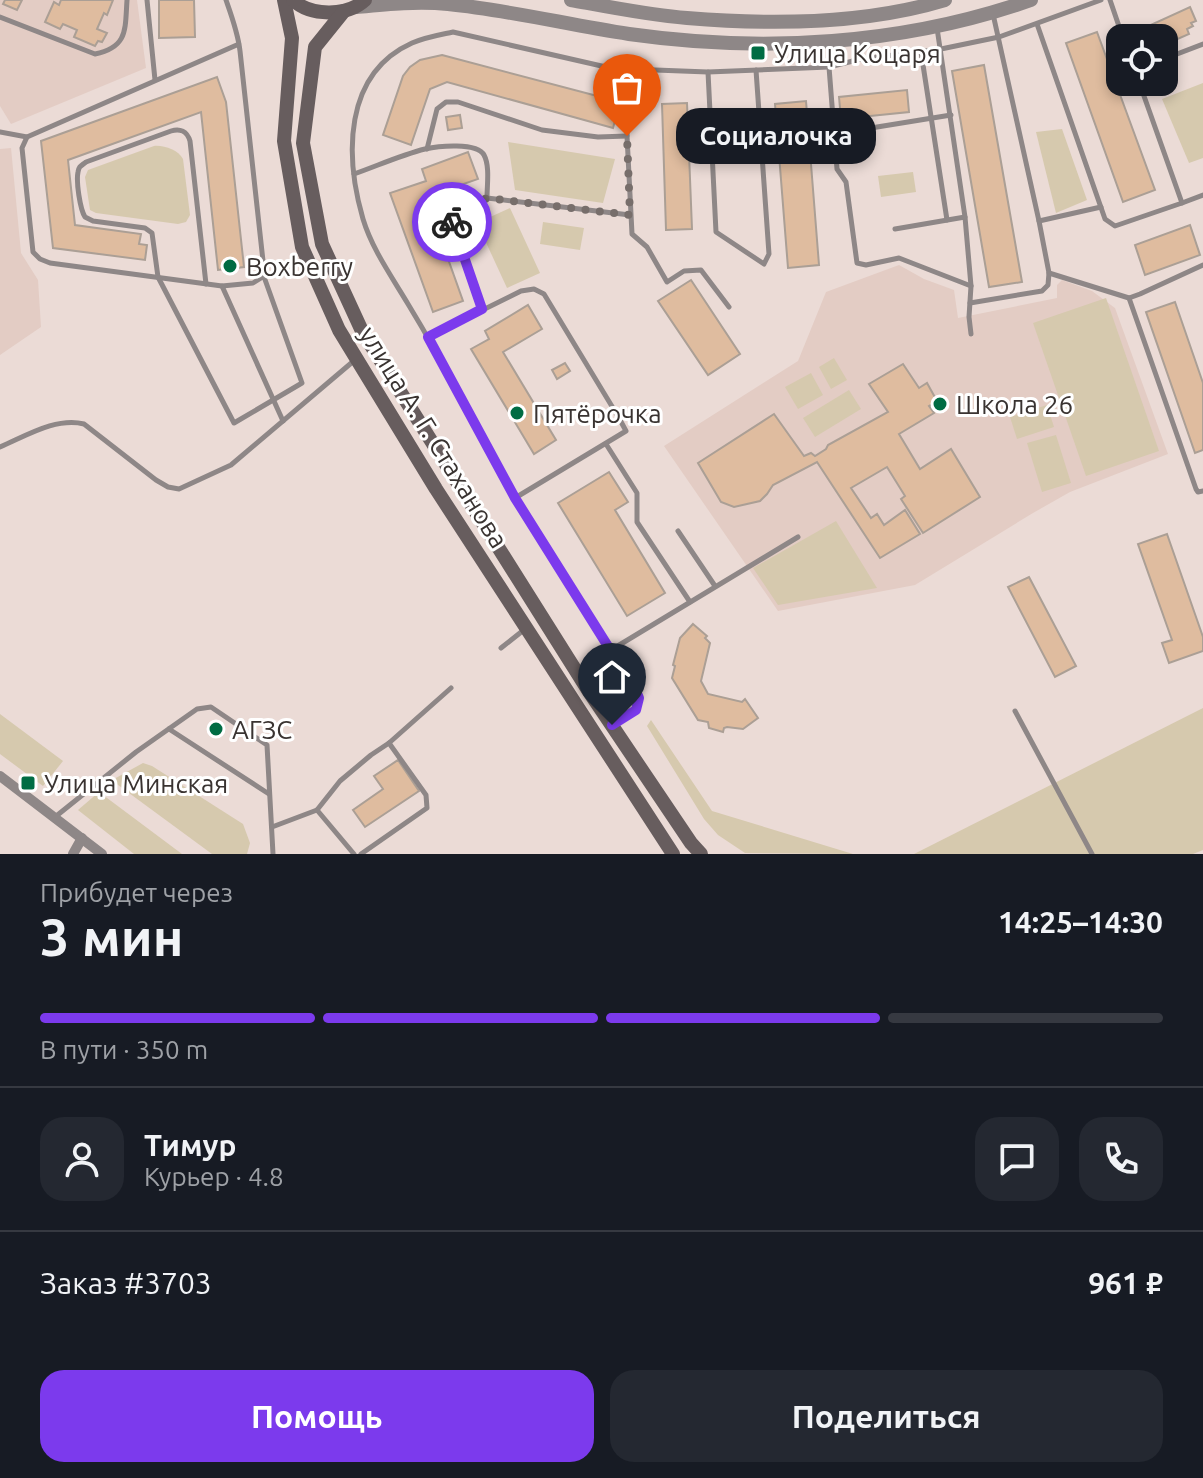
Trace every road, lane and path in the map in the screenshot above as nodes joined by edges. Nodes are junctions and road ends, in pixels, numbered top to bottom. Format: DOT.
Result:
graph roads {
  1 [pos="127,0"];
  2 [pos="147,0"];
  3 [pos="226,0"];
  4 [pos="284,0"];
  5 [pos="293,0"];
  6 [pos="571,0"];
  7 [pos="945,0"];
  8 [pos="1031,0"];
  9 [pos="1101,0"];
  10 [pos="1110,0"];
  11 [pos="356,6"];
  12 [pos="993,12"];
  13 [pos="0,17"];
  14 [pos="1037,24"];
  15 [pos="1118,24"];
  16 [pos="937,27"];
  17 [pos="999,37"];
  18 [pos="859,40"];
  19 [pos="239,44"];
  20 [pos="1203,44"];
  21 [pos="941,49"];
  22 [pos="921,52"];
  23 [pos="1178,54"];
  24 [pos="853,61"];
  25 [pos="829,67"];
  26 [pos="629,69"];
  27 [pos="756,70"];
  28 [pos="708,72"];
  29 [pos="155,80"];
  30 [pos="1144,96"];
  31 [pos="951,115"];
  32 [pos="710,116"];
  33 [pos="760,116"];
  34 [pos="930,118"];
  35 [pos="0,132"];
  36 [pos="834,134"];
  37 [pos="627,136"];
  38 [pos="27,137"];
  39 [pos="427,149"];
  40 [pos="354,174"];
  41 [pos="1203,195"];
  42 [pos="487,198"];
  43 [pos="1182,203"];
  44 [pos="1101,207"];
  45 [pos="630,215"];
  46 [pos="965,217"];
  47 [pos="947,220"];
  48 [pos="1039,221"];
  49 [pos="895,229"];
  50 [pos="1203,265"];
  51 [pos="1049,273"];
  52 [pos="263,274"];
  53 [pos="158,277"];
  54 [pos="206,284"];
  55 [pos="222,286"];
  56 [pos="971,286"];
  57 [pos="1129,298"];
  58 [pos="970,303"];
  59 [pos="729,307"];
  60 [pos="482,309"];
  61 [pos="971,334"];
  62 [pos="428,337"];
  63 [pos="357,359"];
  64 [pos="273,401"];
  65 [pos="283,421"];
  66 [pos="606,444"];
  67 [pos="0,447"];
  68 [pos="1203,491"];
  69 [pos="515,498"];
  70 [pos="678,531"];
  71 [pos="798,537"];
  72 [pos="715,587"];
  73 [pos="690,602"];
  74 [pos="526,628"];
  75 [pos="501,648"];
  76 [pos="611,650"];
  77 [pos="451,688"];
  78 [pos="1015,711"];
  79 [pos="612,725"];
  80 [pos="169,729"];
  81 [pos="389,743"];
  82 [pos="0,776"];
  83 [pos="270,795"];
  84 [pos="317,810"];
  85 [pos="55,817"];
  86 [pos="272,827"];
  87 [pos="82,838"];
  88 [pos="73,854"];
  89 [pos="102,854"];
  90 [pos="273,854"];
  91 [pos="354,854"];
  92 [pos="361,854"];
  93 [pos="673,854"];
  94 [pos="701,854"];
  95 [pos="1092,854"];
  1 -- 13 [label="lane"];
  2 -- 29 [label="lane"];
  3 -- 19 [label="lane"];
  4 -- 63 [label="main road, улица А. Г. Стаханова"];
  5 -- 11 [label="main road"];
  6 -- 7 [label="street"];
  8 -- 12 [label="street"];
  9 -- 14 [label="lane"];
  10 -- 15 [label="lane"];
  11 -- 18 [label="street"];
  11 -- 79 [label="main road, улица А. Г. Стаханова"];
  12 -- 16 [label="street"];
  12 -- 17 [label="lane"];
  14 -- 17 [label="lane"];
  14 -- 44 [label="lane"];
  16 -- 18 [label="street"];
  16 -- 21 [label="lane"];
  17 -- 21 [label="lane"];
  17 -- 48 [label="lane"];
  18 -- 24 [label="lane"];
  19 -- 29 [label="lane"];
  19 -- 52 [label="lane"];
  20 -- 23 [label="lane"];
  21 -- 22 [label="lane"];
  21 -- 31 [label="lane"];
  22 -- 24 [label="lane"];
  22 -- 34 [label="lane"];
  24 -- 25 [label="lane"];
  25 -- 27 [label="lane"];
  25 -- 36 [label="lane"];
  26 -- 28 [label="lane"];
  26 -- 37 [label="lane"];
  26 -- 40 [label="lane"];
  27 -- 28 [label="lane"];
  27 -- 33 [label="lane"];
  28 -- 32 [label="lane"];
  29 -- 38 [label="lane"];
  30 -- 43 [label="lane"];
  31 -- 34 [label="lane"];
  31 -- 46 [label="lane"];
  32 -- 33 [label="lane"];
  32 -- 33 [label="lane"];
  34 -- 36 [label="lane"];
  34 -- 47 [label="lane"];
  35 -- 38 [label="lane"];
  36 -- 56 [label="lane"];
  37 -- 39 [label="lane"];
  37 -- 45 [label="lane"];
  38 -- 53 [label="lane"];
  39 -- 40 [label="lane"];
  39 -- 42 [label="lane"];
  40 -- 62 [label="lane"];
  41 -- 43 [label="lane"];
  42 -- 45 [label="lane"];
  42 -- 60 [label="lane"];
  43 -- 44 [label="lane"];
  44 -- 48 [label="lane"];
  45 -- 59 [label="lane"];
  46 -- 47 [label="lane"];
  46 -- 56 [label="lane"];
  47 -- 49 [label="lane"];
  48 -- 51 [label="lane"];
  50 -- 57 [label="lane"];
  51 -- 57 [label="lane"];
  51 -- 58 [label="lane"];
  52 -- 55 [label="lane"];
  52 -- 64 [label="lane"];
  53 -- 54 [label="lane"];
  53 -- 54 [label="lane"];
  53 -- 64 [label="lane"];
  54 -- 55 [label="lane"];
  55 -- 64 [label="lane"];
  56 -- 58 [label="lane"];
  57 -- 68 [label="lane"];
  58 -- 61 [label="lane"];
  60 -- 62 [label="lane"];
  60 -- 66 [label="lane"];
  62 -- 69 [label="lane"];
  63 -- 65 [label="lane"];
  63 -- 74 [label="main road, улица А. Г. Стаханова"];
  64 -- 65 [label="lane"];
  65 -- 67 [label="lane"];
  66 -- 69 [label="lane"];
  66 -- 73 [label="lane"];
  69 -- 76 [label="lane"];
  70 -- 72 [label="lane"];
  71 -- 72 [label="lane"];
  72 -- 73 [label="lane"];
  73 -- 76 [label="lane"];
  74 -- 75 [label="lane"];
  74 -- 93 [label="main road, улица А. Г. Стаханова"];
  76 -- 79 [label="lane"];
  77 -- 81 [label="lane"];
  78 -- 95 [label="lane"];
  79 -- 94 [label="main road, улица А. Г. Стаханова"];
  80 -- 83 [label="lane"];
  80 -- 83 [label="lane"];
  80 -- 85 [label="lane"];
  81 -- 84 [label="lane"];
  81 -- 92 [label="lane"];
  82 -- 85 [label="street"];
  83 -- 86 [label="lane"];
  84 -- 86 [label="lane"];
  84 -- 91 [label="lane"];
  85 -- 87 [label="street"];
  86 -- 90 [label="lane"];
  87 -- 88 [label="street"];
  87 -- 89 [label="street"];
}
